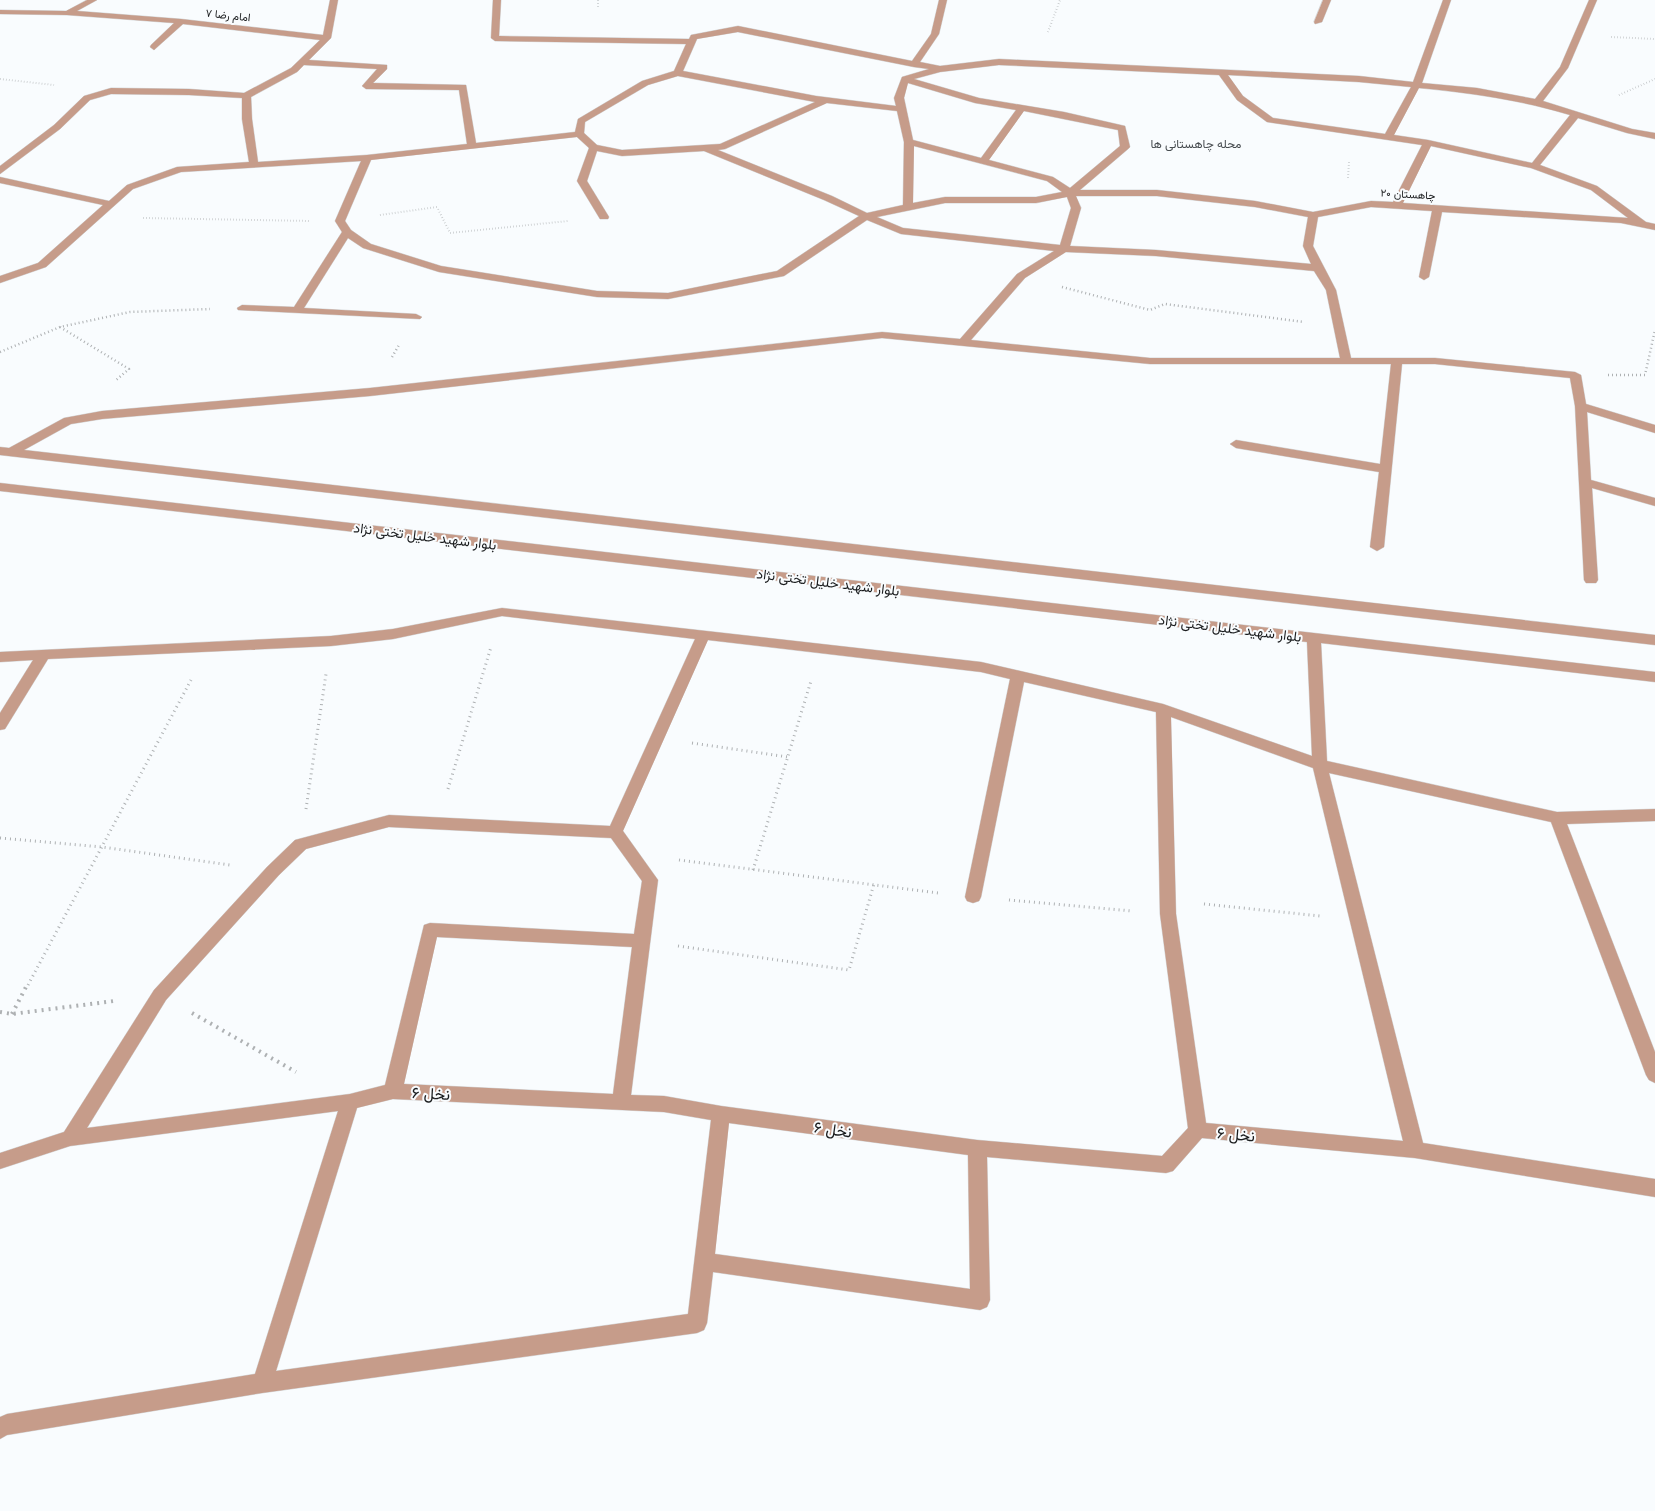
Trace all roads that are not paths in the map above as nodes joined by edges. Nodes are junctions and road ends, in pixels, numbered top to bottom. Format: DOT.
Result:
graph roads {
  1 [pos="93,0"];
  2 [pos="334,0"];
  3 [pos="497,0"];
  4 [pos="943,0"];
  5 [pos="1327,0"];
  6 [pos="1447,0"];
  7 [pos="1592,0"];
  8 [pos="0,12"];
  9 [pos="66,13"];
  10 [pos="181,21"];
  11 [pos="1318,22"];
  12 [pos="327,38"];
  13 [pos="692,42"];
  14 [pos="154,47"];
  15 [pos="302,62"];
  16 [pos="914,64"];
  17 [pos="939,69"];
  18 [pos="1222,72"];
  19 [pos="678,73"];
  20 [pos="905,79"];
  21 [pos="1417,84"];
  22 [pos="246,96"];
  23 [pos="826,100"];
  24 [pos="1537,102"];
  25 [pos="1022,108"];
  26 [pos="901,109"];
  27 [pos="1576,114"];
  28 [pos="579,134"];
  29 [pos="1655,136"];
  30 [pos="1388,137"];
  31 [pos="909,142"];
  32 [pos="1428,143"];
  33 [pos="472,146"];
  34 [pos="594,147"];
  35 [pos="706,148"];
  36 [pos="367,158"];
  37 [pos="984,160"];
  38 [pos="254,165"];
  39 [pos="1534,166"];
  40 [pos="0,170"];
  41 [pos="0,180"];
  42 [pos="1070,193"];
  43 [pos="111,204"];
  44 [pos="908,206"];
  45 [pos="1396,206"];
  46 [pos="1438,208"];
  47 [pos="1314,215"];
  48 [pos="866,216"];
  49 [pos="604,217"];
  50 [pos="1642,224"];
  51 [pos="1655,227"];
  52 [pos="347,232"];
  53 [pos="1064,249"];
  54 [pos="1318,268"];
  55 [pos="1424,277"];
  56 [pos="0,280"];
  57 [pos="242,308"];
  58 [pos="297,311"];
  59 [pos="416,317"];
  60 [pos="963,343"];
  61 [pos="1346,361"];
  62 [pos="1397,361"];
  63 [pos="1581,406"];
  64 [pos="1655,429"];
  65 [pos="1236,444"];
  66 [pos="6,451"];
  67 [pos="1386,469"];
  68 [pos="1586,482"];
  69 [pos="0,487"];
  70 [pos="1655,502"];
  71 [pos="1378,547"];
  72 [pos="1591,580"];
  73 [pos="704,634"];
  74 [pos="1314,638"];
  75 [pos="1655,640"];
  76 [pos="44,654"];
  77 [pos="0,657"];
  78 [pos="1018,676"];
  79 [pos="1655,677"];
  80 [pos="1163,709"];
  81 [pos="0,725"];
  82 [pos="1320,765"];
  83 [pos="1655,815"];
  84 [pos="1557,818"];
  85 [pos="615,832"];
  86 [pos="973,897"];
  87 [pos="641,941"];
  88 [pos="1655,1075"];
  89 [pos="393,1091"];
  90 [pos="621,1101"];
  91 [pos="350,1102"];
  92 [pos="721,1114"];
  93 [pos="1198,1130"];
  94 [pos="70,1138"];
  95 [pos="977,1148"];
  96 [pos="1415,1150"];
  97 [pos="0,1160"];
  98 [pos="1655,1188"];
  99 [pos="704,1262"];
  100 [pos="262,1383"];
  101 [pos="0,1428"];
  1 -- 9 [label="street, امام رضا ۷"];
  2 -- 12 [label="street"];
  3 -- 13 [label="street"];
  4 -- 16 [label="street"];
  5 -- 11 [label="street"];
  6 -- 21 [label="street"];
  7 -- 24 [label="street"];
  8 -- 9 [label="street, امام رضا ۷"];
  9 -- 10 [label="street, امام رضا ۷"];
  10 -- 12 [label="street, امام رضا ۷"];
  10 -- 14 [label="street"];
  12 -- 15 [label="street"];
  13 -- 16 [label="street"];
  13 -- 19 [label="street"];
  15 -- 22 [label="street"];
  15 -- 33 [label="street"];
  16 -- 17 [label="street"];
  17 -- 18 [label="street"];
  17 -- 20 [label="street"];
  18 -- 21 [label="street"];
  18 -- 30 [label="street"];
  19 -- 23 [label="street"];
  19 -- 28 [label="street"];
  20 -- 25 [label="street"];
  20 -- 26 [label="street"];
  21 -- 24 [label="street"];
  21 -- 30 [label="street"];
  22 -- 38 [label="street"];
  22 -- 40 [label="street"];
  23 -- 26 [label="street"];
  23 -- 35 [label="street"];
  24 -- 27 [label="street"];
  25 -- 37 [label="street"];
  25 -- 42 [label="street"];
  26 -- 31 [label="street"];
  27 -- 29 [label="street"];
  27 -- 39 [label="street"];
  28 -- 33 [label="street"];
  28 -- 34 [label="street"];
  30 -- 32 [label="street"];
  31 -- 37 [label="street"];
  31 -- 44 [label="street"];
  32 -- 39 [label="street"];
  32 -- 45 [label="street"];
  33 -- 36 [label="street"];
  34 -- 35 [label="street"];
  34 -- 49 [label="street"];
  35 -- 48 [label="street"];
  36 -- 38 [label="street"];
  36 -- 52 [label="street"];
  37 -- 42 [label="street"];
  38 -- 43 [label="street"];
  39 -- 50 [label="street"];
  41 -- 43 [label="street"];
  42 -- 44 [label="street"];
  42 -- 47 [label="street"];
  42 -- 53 [label="street"];
  43 -- 56 [label="street"];
  44 -- 48 [label="street"];
  45 -- 46 [label="street, چاهستان ۲۰"];
  45 -- 47 [label="street, چاهستان ۲۰"];
  46 -- 50 [label="street, چاهستان ۲۰"];
  46 -- 55 [label="street"];
  47 -- 54 [label="street"];
  48 -- 52 [label="street"];
  48 -- 53 [label="street"];
  50 -- 51 [label="street, چاهستان ۲۰"];
  52 -- 58 [label="street"];
  53 -- 54 [label="street"];
  53 -- 60 [label="street"];
  54 -- 61 [label="street"];
  57 -- 58 [label="street"];
  58 -- 59 [label="street"];
  60 -- 61 [label="street"];
  60 -- 66 [label="street"];
  61 -- 62 [label="street"];
  62 -- 63 [label="street"];
  62 -- 67 [label="street"];
  63 -- 64 [label="street"];
  63 -- 68 [label="street"];
  65 -- 67 [label="street"];
  66 -- 75 [label="street"];
  67 -- 71 [label="street"];
  68 -- 70 [label="street"];
  68 -- 72 [label="street"];
  69 -- 74 [label="street, بلوار شهید خلیل تختی نژاد"];
  73 -- 76 [label="street"];
  73 -- 78 [label="street"];
  73 -- 85 [label="street"];
  74 -- 79 [label="street, بلوار شهید خلیل تختی نژاد"];
  74 -- 82 [label="street"];
  76 -- 77 [label="street"];
  76 -- 81 [label="street"];
  78 -- 80 [label="street"];
  78 -- 86 [label="street"];
  80 -- 82 [label="street"];
  80 -- 93 [label="street"];
  82 -- 84 [label="street"];
  82 -- 96 [label="street"];
  83 -- 84 [label="street"];
  84 -- 88 [label="street"];
  85 -- 87 [label="street"];
  85 -- 94 [label="street"];
  87 -- 89 [label="street"];
  87 -- 90 [label="street"];
  89 -- 90 [label="street, نخل ۶"];
  89 -- 91 [label="street, نخل ۶"];
  90 -- 92 [label="street, نخل ۶"];
  91 -- 94 [label="street, نخل ۶"];
  91 -- 100 [label="street"];
  92 -- 95 [label="street, نخل ۶"];
  92 -- 99 [label="street"];
  93 -- 95 [label="street, نخل ۶"];
  93 -- 96 [label="street, نخل ۶"];
  94 -- 97 [label="street, نخل ۶"];
  95 -- 99 [label="street"];
  96 -- 98 [label="street, نخل ۶"];
  99 -- 100 [label="street"];
  100 -- 101 [label="street"];
}
